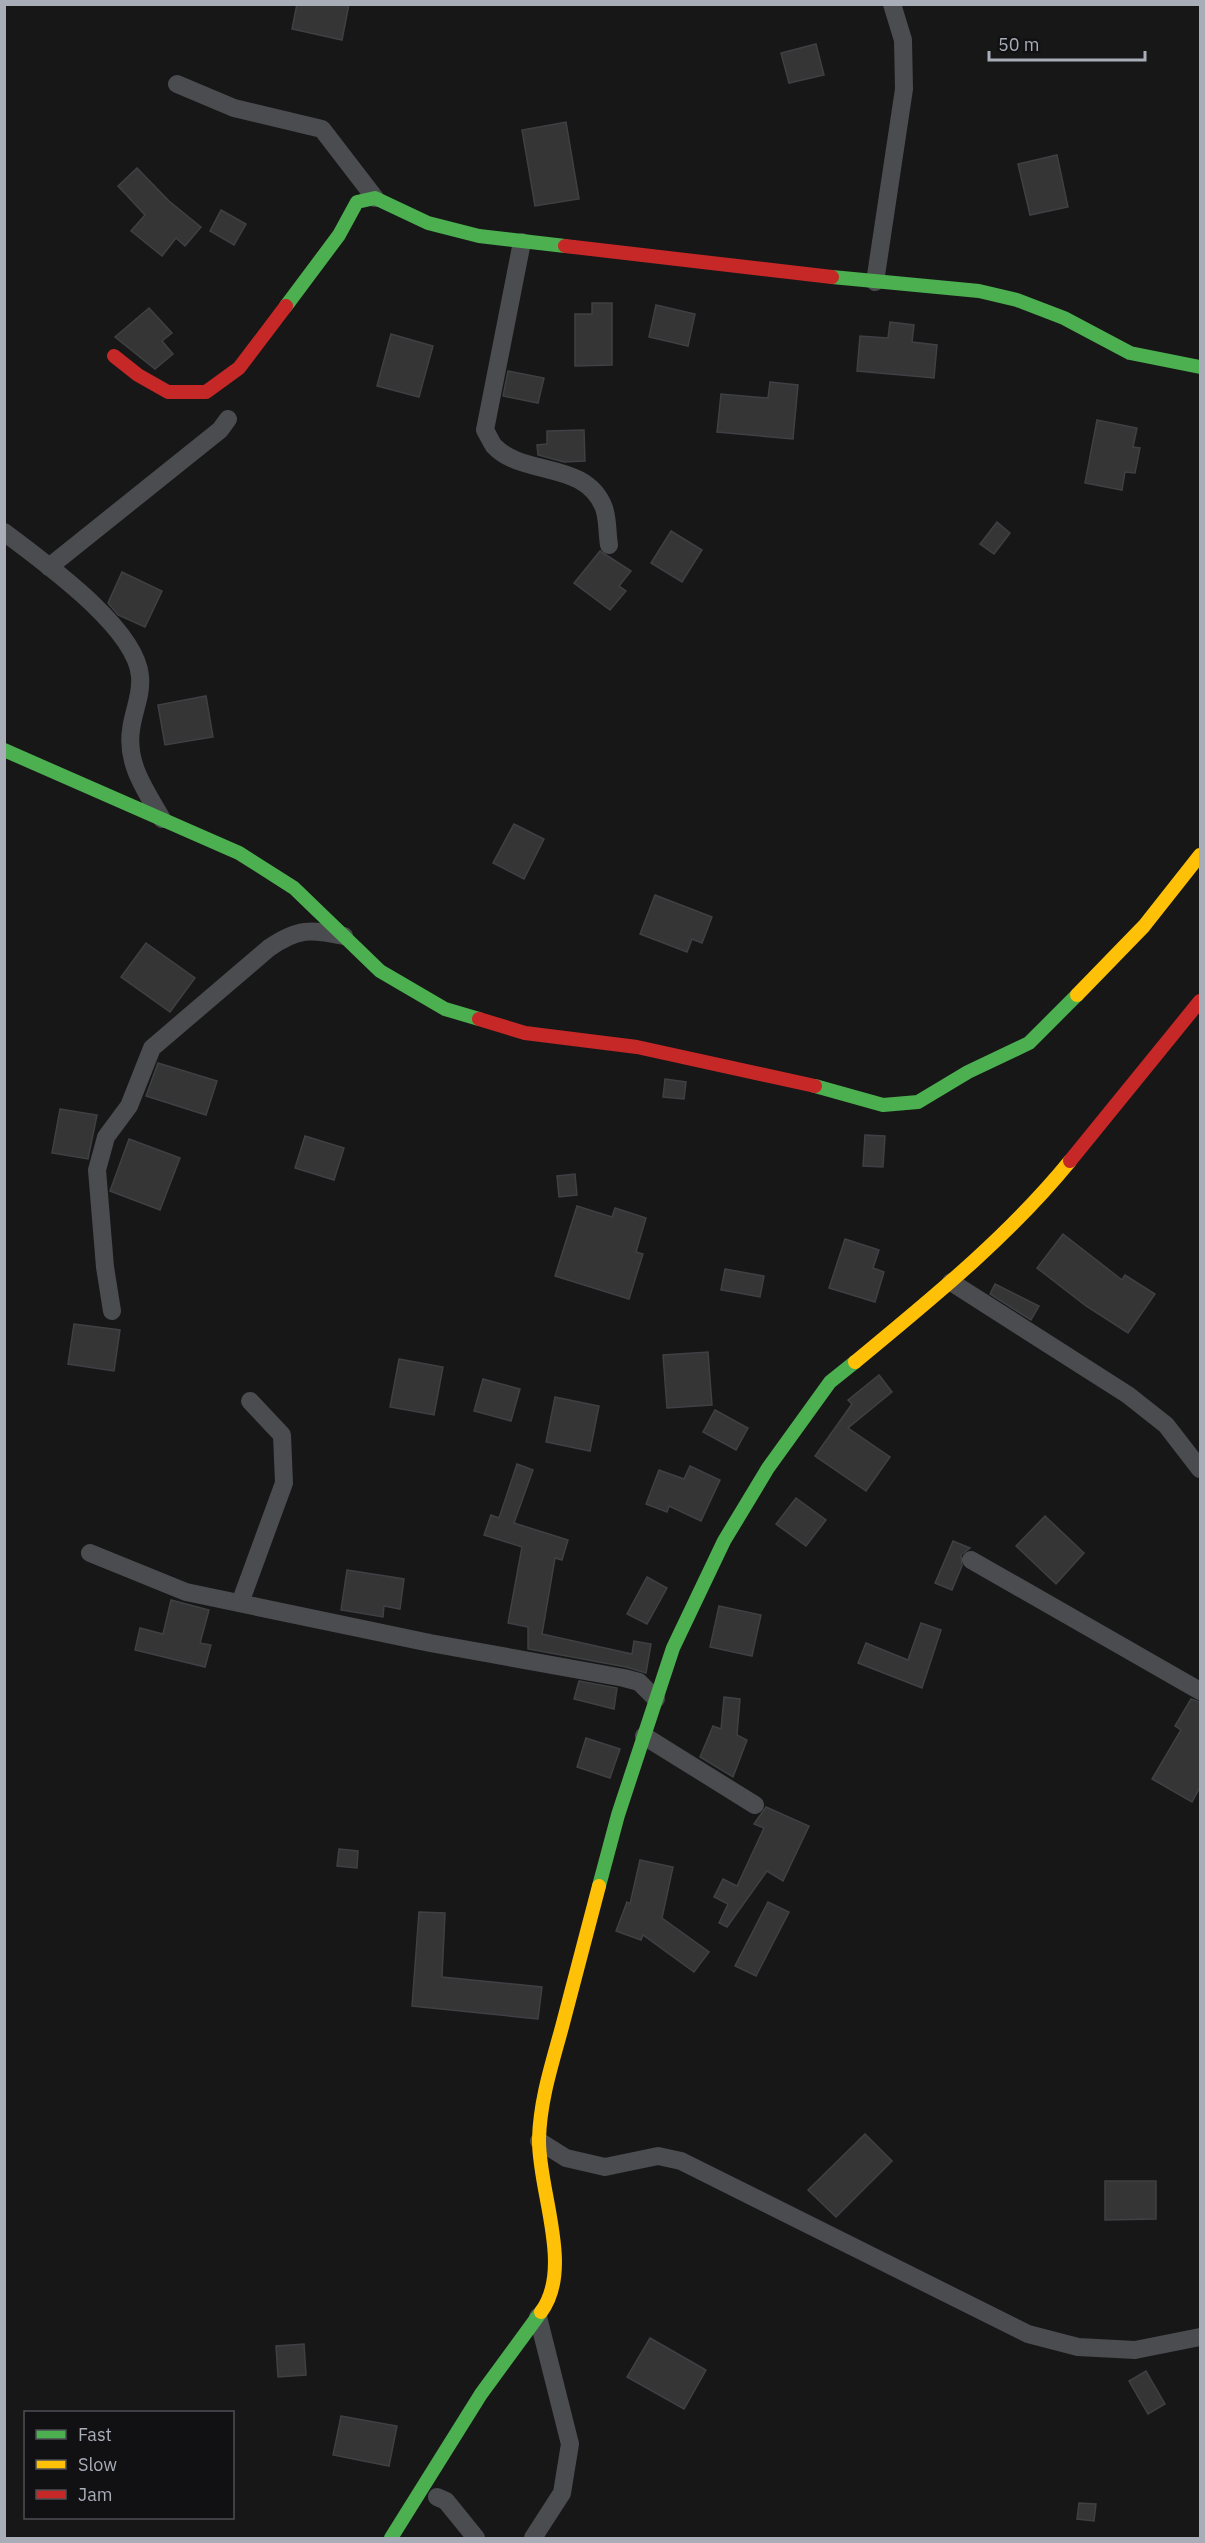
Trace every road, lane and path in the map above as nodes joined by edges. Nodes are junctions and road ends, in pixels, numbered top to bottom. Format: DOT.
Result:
graph roads {
  1 [pos="892,4"];
  2 [pos="177,84"];
  3 [pos="375,198"];
  4 [pos="522,242"];
  5 [pos="876,282"];
  6 [pos="114,356"];
  7 [pos="1200,367"];
  8 [pos="228,419"];
  9 [pos="4,532"];
  10 [pos="609,545"];
  11 [pos="49,567"];
  12 [pos="4,750"];
  13 [pos="162,819"];
  14 [pos="1200,855"];
  15 [pos="345,936"];
  16 [pos="1200,1001"];
  17 [pos="951,1282"];
  18 [pos="112,1311"];
  19 [pos="250,1401"];
  20 [pos="1200,1469"];
  21 [pos="90,1553"];
  22 [pos="970,1560"];
  23 [pos="240,1603"];
  24 [pos="1200,1691"];
  25 [pos="656,1699"];
  26 [pos="645,1736"];
  27 [pos="755,1805"];
  28 [pos="539,2141"];
  29 [pos="538,2317"];
  30 [pos="1200,2337"];
  31 [pos="437,2497"];
  32 [pos="391,2538"];
  33 [pos="476,2538"];
  34 [pos="533,2538"];
  1 -- 5 [label="street"];
  2 -- 3 [label="street"];
  3 -- 4 [label="street"];
  3 -- 6 [label="street"];
  4 -- 5 [label="street"];
  4 -- 10 [label="street"];
  5 -- 7 [label="street"];
  8 -- 11 [label="street"];
  9 -- 11 [label="street"];
  11 -- 13 [label="street"];
  12 -- 13 [label="street"];
  13 -- 15 [label="street"];
  14 -- 15 [label="street"];
  15 -- 18 [label="street"];
  16 -- 17 [label="street"];
  17 -- 20 [label="street"];
  17 -- 25 [label="street"];
  19 -- 23 [label="street"];
  21 -- 23 [label="street"];
  22 -- 24 [label="street"];
  23 -- 25 [label="street"];
  25 -- 26 [label="street"];
  26 -- 27 [label="street"];
  26 -- 28 [label="street"];
  28 -- 29 [label="street"];
  28 -- 30 [label="street"];
  29 -- 32 [label="street"];
  29 -- 34 [label="street"];
  31 -- 33 [label="street"];
}
